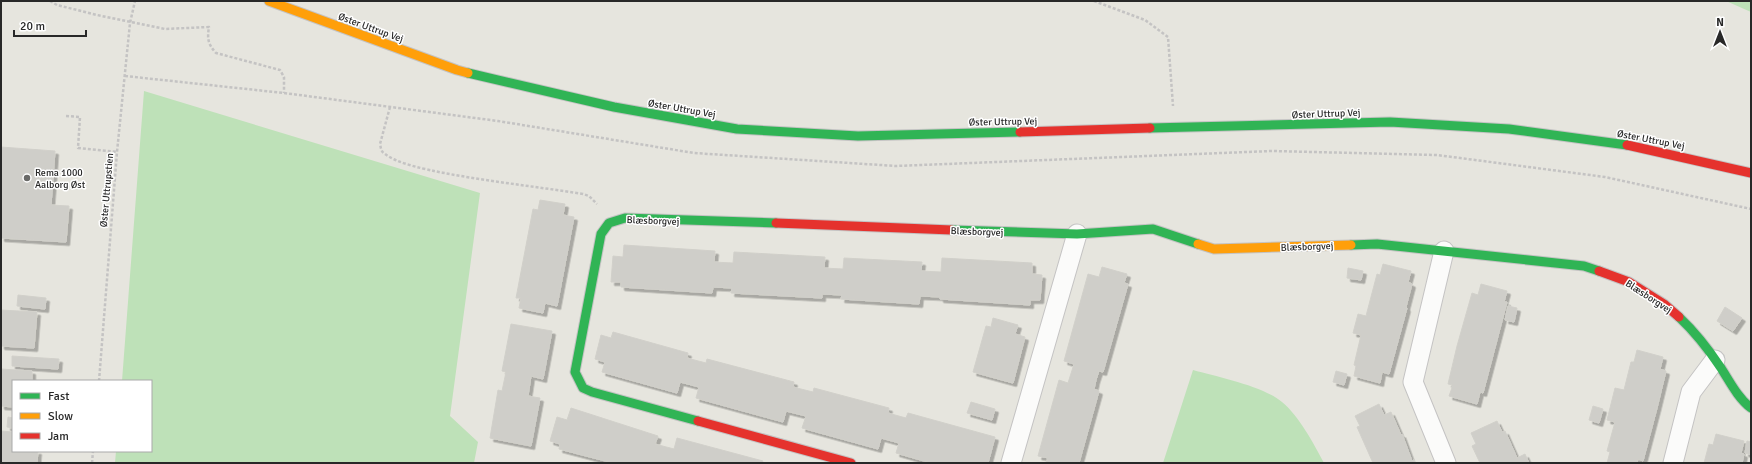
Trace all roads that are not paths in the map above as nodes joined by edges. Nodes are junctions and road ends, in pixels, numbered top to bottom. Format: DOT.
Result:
graph roads {
  1 [pos="269,1"];
  2 [pos="1751,173"];
  3 [pos="1077,234"];
  4 [pos="1444,251"];
  5 [pos="1715,360"];
  6 [pos="1751,408"];
  7 [pos="851,463"];
  8 [pos="1011,463"];
  9 [pos="1446,463"];
  10 [pos="1673,463"];
  1 -- 2 [label="street, Øster Uttrup Vej"];
  3 -- 4 [label="street, Blæsborgvej"];
  3 -- 7 [label="street, Blæsborgvej"];
  3 -- 8 [label="street"];
  4 -- 5 [label="street, Blæsborgvej"];
  4 -- 9 [label="street"];
  5 -- 6 [label="street, Blæsborgvej"];
  5 -- 10 [label="street"];
}
